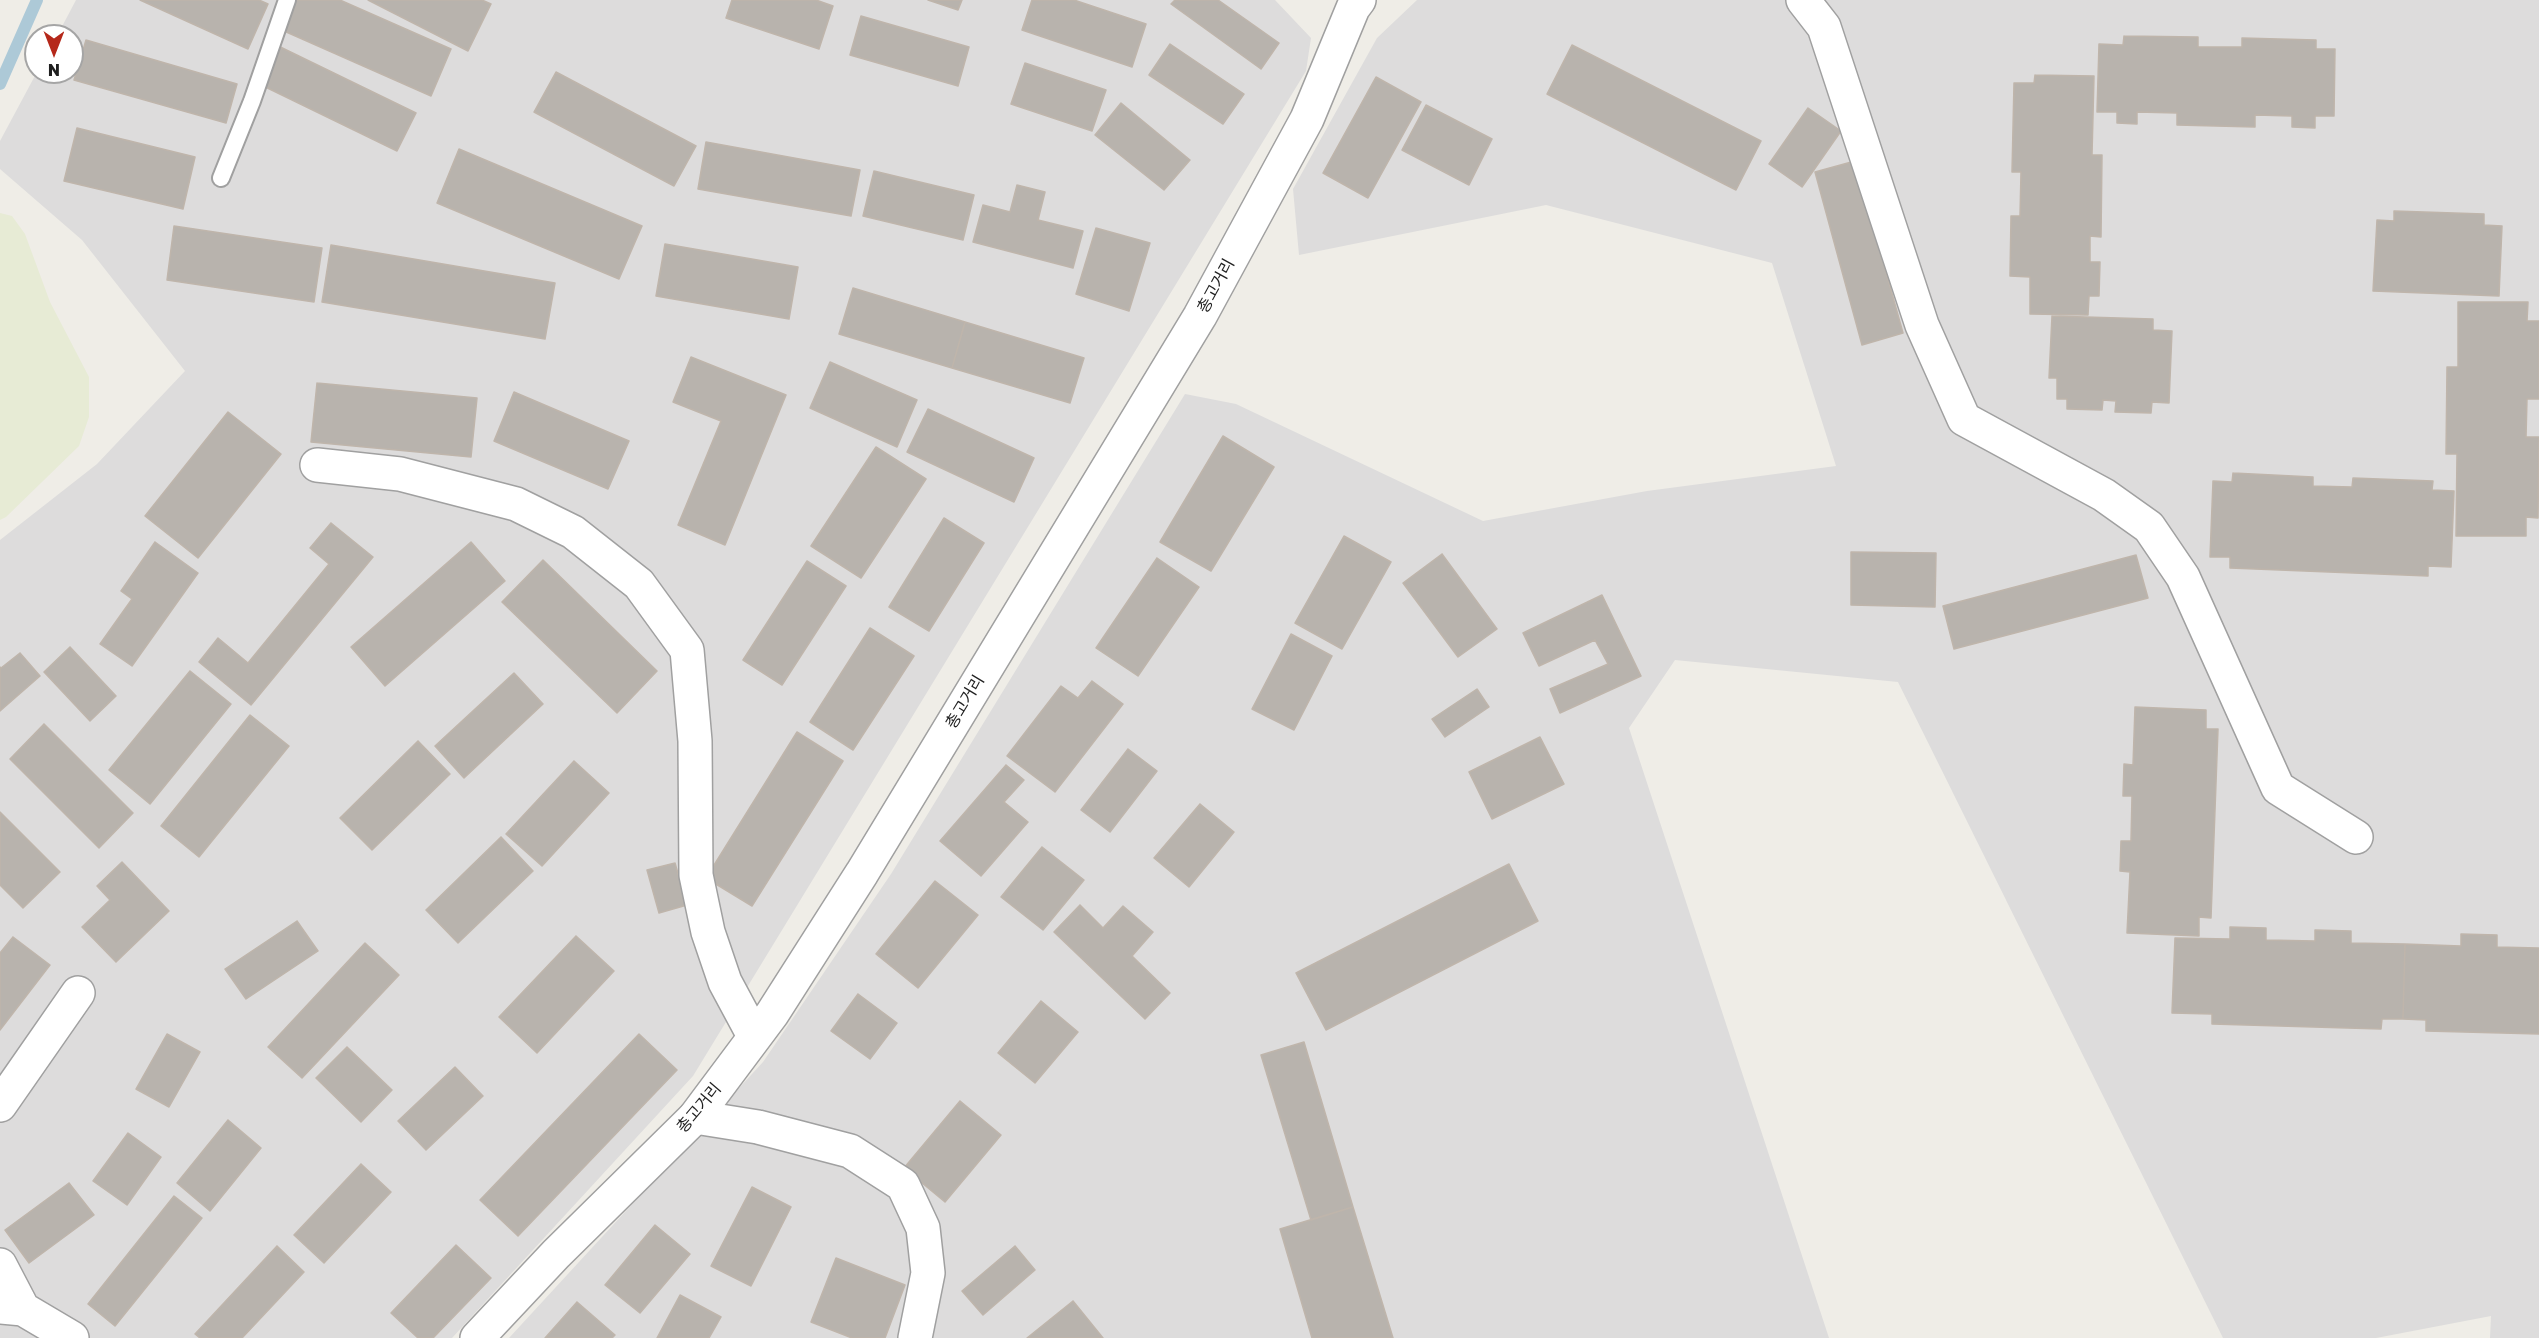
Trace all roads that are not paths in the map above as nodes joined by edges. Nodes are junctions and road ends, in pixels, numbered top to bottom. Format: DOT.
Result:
graph roads {
  1 [pos="287,0"];
  2 [pos="1803,0"];
  3 [pos="1353,3"];
  4 [pos="221,178"];
  5 [pos="317,465"];
  6 [pos="2356,837"];
  7 [pos="78,993"];
  8 [pos="754,1036"];
  9 [pos="0,1105"];
  10 [pos="695,1117"];
  11 [pos="0,1265"];
  12 [pos="12,1308"];
  13 [pos="72,1338"];
  14 [pos="477,1338"];
  15 [pos="915,1338"];
  1 -- 4 [label="lane"];
  2 -- 6 [label="street"];
  3 -- 8 [label="street, 총고거리"];
  5 -- 8 [label="street"];
  7 -- 9 [label="street"];
  8 -- 10 [label="street, 총고거리"];
  10 -- 14 [label="street, 총고거리"];
  10 -- 15 [label="street"];
  11 -- 12 [label="street"];
  12 -- 13 [label="street"];
}
